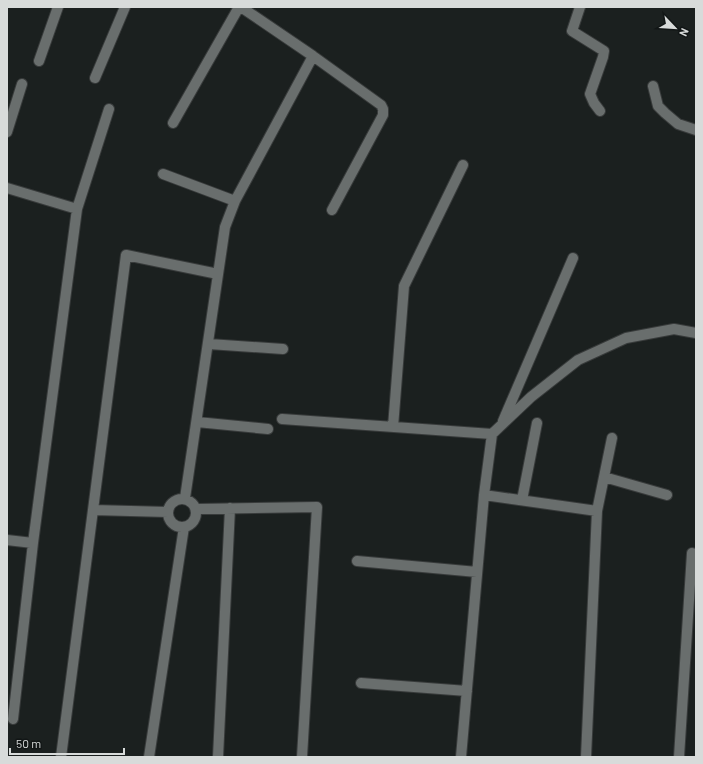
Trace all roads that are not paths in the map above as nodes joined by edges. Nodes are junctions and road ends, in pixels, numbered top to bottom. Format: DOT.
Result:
graph roads {
  1 [pos="58,7"];
  2 [pos="125,7"];
  3 [pos="240,7"];
  4 [pos="580,7"];
  5 [pos="313,56"];
  6 [pos="39,61"];
  7 [pos="95,78"];
  8 [pos="22,84"];
  9 [pos="653,86"];
  10 [pos="109,109"];
  11 [pos="600,111"];
  12 [pos="173,123"];
  13 [pos="696,130"];
  14 [pos="7,132"];
  15 [pos="463,165"];
  16 [pos="163,174"];
  17 [pos="7,188"];
  18 [pos="235,201"];
  19 [pos="77,209"];
  20 [pos="332,210"];
  21 [pos="573,258"];
  22 [pos="218,274"];
  23 [pos="696,332"];
  24 [pos="209,344"];
  25 [pos="283,349"];
  26 [pos="282,419"];
  27 [pos="197,422"];
  28 [pos="537,422"];
  29 [pos="501,426"];
  30 [pos="393,427"];
  31 [pos="268,429"];
  32 [pos="492,434"];
  33 [pos="612,438"];
  34 [pos="604,477"];
  35 [pos="484,495"];
  36 [pos="667,495"];
  37 [pos="185,498"];
  38 [pos="522,500"];
  39 [pos="230,508"];
  40 [pos="196,509"];
  41 [pos="93,510"];
  42 [pos="597,511"];
  43 [pos="168,512"];
  44 [pos="184,527"];
  45 [pos="7,540"];
  46 [pos="33,543"];
  47 [pos="696,554"];
  48 [pos="356,562"];
  49 [pos="478,572"];
  50 [pos="361,683"];
  51 [pos="467,691"];
  52 [pos="13,719"];
  53 [pos="62,757"];
  54 [pos="149,757"];
  55 [pos="218,757"];
  56 [pos="302,757"];
  57 [pos="461,757"];
  58 [pos="586,757"];
  59 [pos="679,757"];
  1 -- 6 [label="street"];
  2 -- 7 [label="street"];
  3 -- 5 [label="street"];
  3 -- 12 [label="street"];
  4 -- 11 [label="street"];
  5 -- 18 [label="street"];
  5 -- 20 [label="street"];
  8 -- 14 [label="street"];
  9 -- 13 [label="street"];
  10 -- 19 [label="street"];
  15 -- 30 [label="street"];
  16 -- 18 [label="street"];
  17 -- 19 [label="street"];
  18 -- 22 [label="street"];
  19 -- 46 [label="street"];
  21 -- 29 [label="street"];
  22 -- 24 [label="street"];
  22 -- 41 [label="street"];
  23 -- 29 [label="street"];
  24 -- 25 [label="street"];
  24 -- 27 [label="street"];
  26 -- 30 [label="street"];
  27 -- 31 [label="street"];
  27 -- 37 [label="street"];
  28 -- 38 [label="street"];
  29 -- 32 [label="street"];
  30 -- 32 [label="street"];
  32 -- 35 [label="street"];
  33 -- 34 [label="street"];
  34 -- 36 [label="street"];
  34 -- 42 [label="street"];
  35 -- 38 [label="street"];
  35 -- 49 [label="street"];
  37 -- 40 [label="street"];
  37 -- 43 [label="street"];
  38 -- 42 [label="street"];
  39 -- 40 [label="street"];
  39 -- 55 [label="street"];
  39 -- 56 [label="street"];
  40 -- 44 [label="street"];
  41 -- 43 [label="street"];
  41 -- 53 [label="street"];
  42 -- 58 [label="street"];
  43 -- 44 [label="street"];
  44 -- 54 [label="street"];
  45 -- 46 [label="street"];
  46 -- 52 [label="street"];
  47 -- 59 [label="street"];
  48 -- 49 [label="street"];
  49 -- 51 [label="street"];
  50 -- 51 [label="street"];
  51 -- 57 [label="street"];
}
